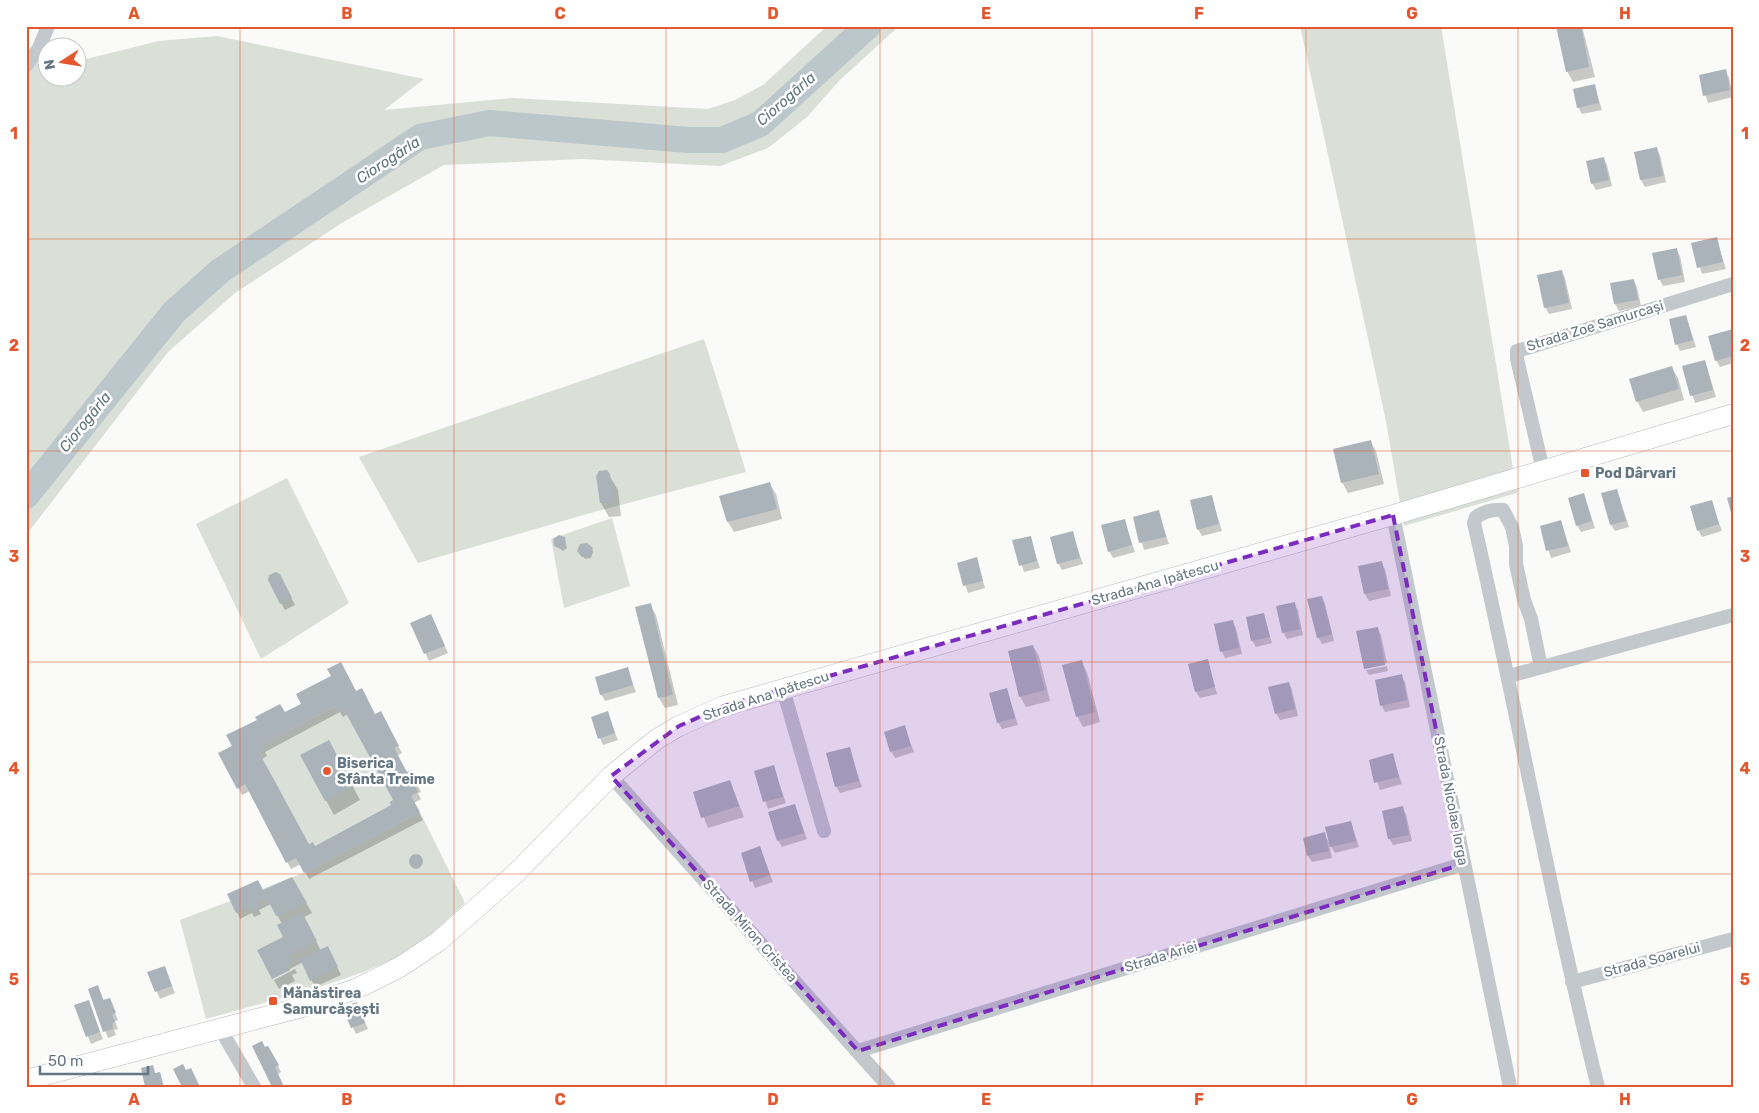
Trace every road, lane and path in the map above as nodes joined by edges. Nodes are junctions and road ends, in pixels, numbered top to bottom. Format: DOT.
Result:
graph roads {
  1 [pos="48,26"];
  2 [pos="26,66"];
  3 [pos="1733,284"];
  4 [pos="1733,414"];
  5 [pos="1543,470"];
  6 [pos="1482,489"];
  7 [pos="1494,509"];
  8 [pos="1393,515"];
  9 [pos="1733,615"];
  10 [pos="1541,668"];
  11 [pos="1509,676"];
  12 [pos="783,690"];
  13 [pos="611,776"];
  14 [pos="824,831"];
  15 [pos="1463,864"];
  16 [pos="1733,939"];
  17 [pos="1572,982"];
  18 [pos="221,1030"];
  19 [pos="858,1051"];
  20 [pos="26,1080"];
  21 [pos="254,1087"];
  22 [pos="889,1087"];
  23 [pos="1510,1087"];
  24 [pos="1598,1087"];
  1 -- 2 [label="street"];
  3 -- 5 [label="street, Strada Zoe Samurcași"];
  4 -- 5 [label="main road, Strada Ana Ipătescu"];
  5 -- 6 [label="main road, Strada Ana Ipătescu"];
  6 -- 7 [label="street"];
  6 -- 8 [label="main road, Strada Ana Ipătescu"];
  7 -- 10 [label="street"];
  7 -- 11 [label="street"];
  8 -- 12 [label="main road, Strada Ana Ipătescu"];
  8 -- 15 [label="street, Strada Nicolae Iorga"];
  9 -- 10 [label="street"];
  10 -- 11 [label="street"];
  11 -- 17 [label="street"];
  12 -- 13 [label="main road, Strada Ana Ipătescu"];
  12 -- 14 [label="street"];
  13 -- 18 [label="main road, Strada Ana Ipătescu"];
  13 -- 19 [label="street, Strada Miron Cristea"];
  15 -- 19 [label="street, Strada Ariei"];
  15 -- 23 [label="street, Strada Nicolae Iorga"];
  16 -- 17 [label="street, Strada Soarelui"];
  17 -- 24 [label="street"];
  18 -- 20 [label="main road, Strada Ana Ipătescu"];
  18 -- 21 [label="street"];
  19 -- 22 [label="street, Strada Miron Cristea"];
}
